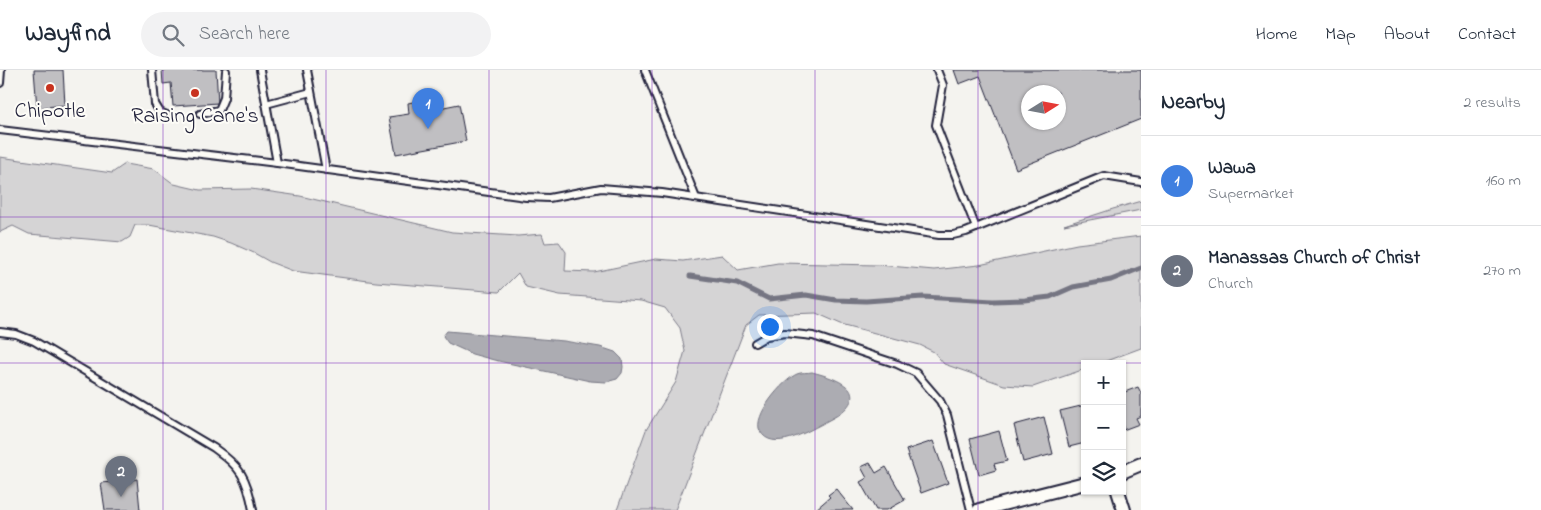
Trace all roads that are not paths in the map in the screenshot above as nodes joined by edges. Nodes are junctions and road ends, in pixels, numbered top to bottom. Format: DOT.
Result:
graph roads {
  1 [pos="1,70"];
  2 [pos="152,70"];
  3 [pos="260,70"];
  4 [pos="307,70"];
  5 [pos="646,70"];
  6 [pos="937,70"];
  7 [pos="226,71"];
  8 [pos="0,84"];
  9 [pos="311,92"];
  10 [pos="266,104"];
  11 [pos="200,114"];
  12 [pos="167,115"];
  13 [pos="0,130"];
  14 [pos="277,162"];
  15 [pos="326,170"];
  16 [pos="1141,182"];
  17 [pos="696,198"];
  18 [pos="976,228"];
  19 [pos="0,332"];
  20 [pos="755,343"];
  21 [pos="1141,464"];
  22 [pos="1126,470"];
  23 [pos="1081,484"];
  24 [pos="1119,495"];
  25 [pos="253,510"];
  26 [pos="971,510"];
  27 [pos="979,510"];
  28 [pos="1124,510"];
  1 -- 8 [label="lane"];
  2 -- 12 [label="lane"];
  3 -- 10 [label="lane"];
  4 -- 9 [label="lane"];
  5 -- 17 [label="lane"];
  6 -- 18 [label="lane"];
  7 -- 11 [label="lane"];
  9 -- 10 [label="lane"];
  9 -- 15 [label="lane"];
  10 -- 14 [label="lane"];
  13 -- 14 [label="lane"];
  14 -- 15 [label="lane"];
  15 -- 17 [label="lane"];
  16 -- 18 [label="lane"];
  17 -- 18 [label="lane"];
  19 -- 25 [label="lane"];
  20 -- 26 [label="lane"];
  21 -- 22 [label="street"];
  23 -- 27 [label="street"];
  24 -- 28 [label="street"];
}
